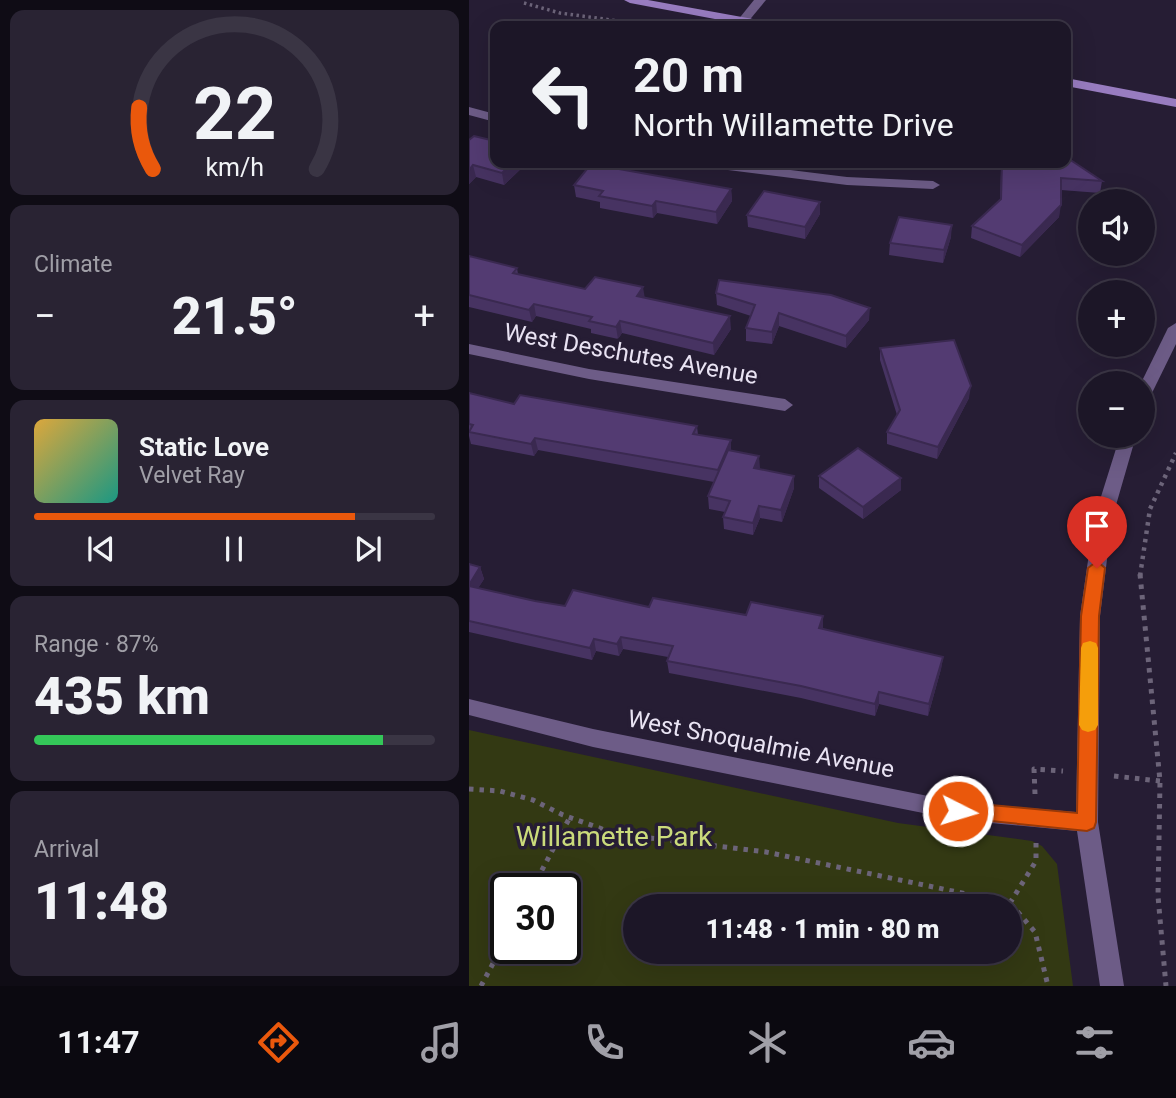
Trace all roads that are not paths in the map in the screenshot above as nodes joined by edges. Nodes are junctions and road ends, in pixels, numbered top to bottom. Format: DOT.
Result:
graph roads {
  1 [pos="630,0"];
  2 [pos="760,0"];
  3 [pos="743,21"];
  4 [pos="1071,83"];
  5 [pos="1176,103"];
  6 [pos="469,111"];
  7 [pos="490,117"];
  8 [pos="744,168"];
  9 [pos="933,185"];
  10 [pos="1176,328"];
  11 [pos="469,349"];
  12 [pos="1155,371"];
  13 [pos="785,405"];
  14 [pos="1124,448"];
  15 [pos="469,707"];
  16 [pos="1087,822"];
  17 [pos="1112,986"];
  1 -- 3 [label="street"];
  2 -- 3 [label="street"];
  4 -- 5 [label="street"];
  6 -- 7 [label="street"];
  8 -- 9 [label="street"];
  10 -- 12 [label="street"];
  11 -- 13 [label="street, West Deschutes Avenue"];
  14 -- 16 [label="street"];
  15 -- 16 [label="street, West Snoqualmie Avenue"];
  16 -- 17 [label="street"];
}
